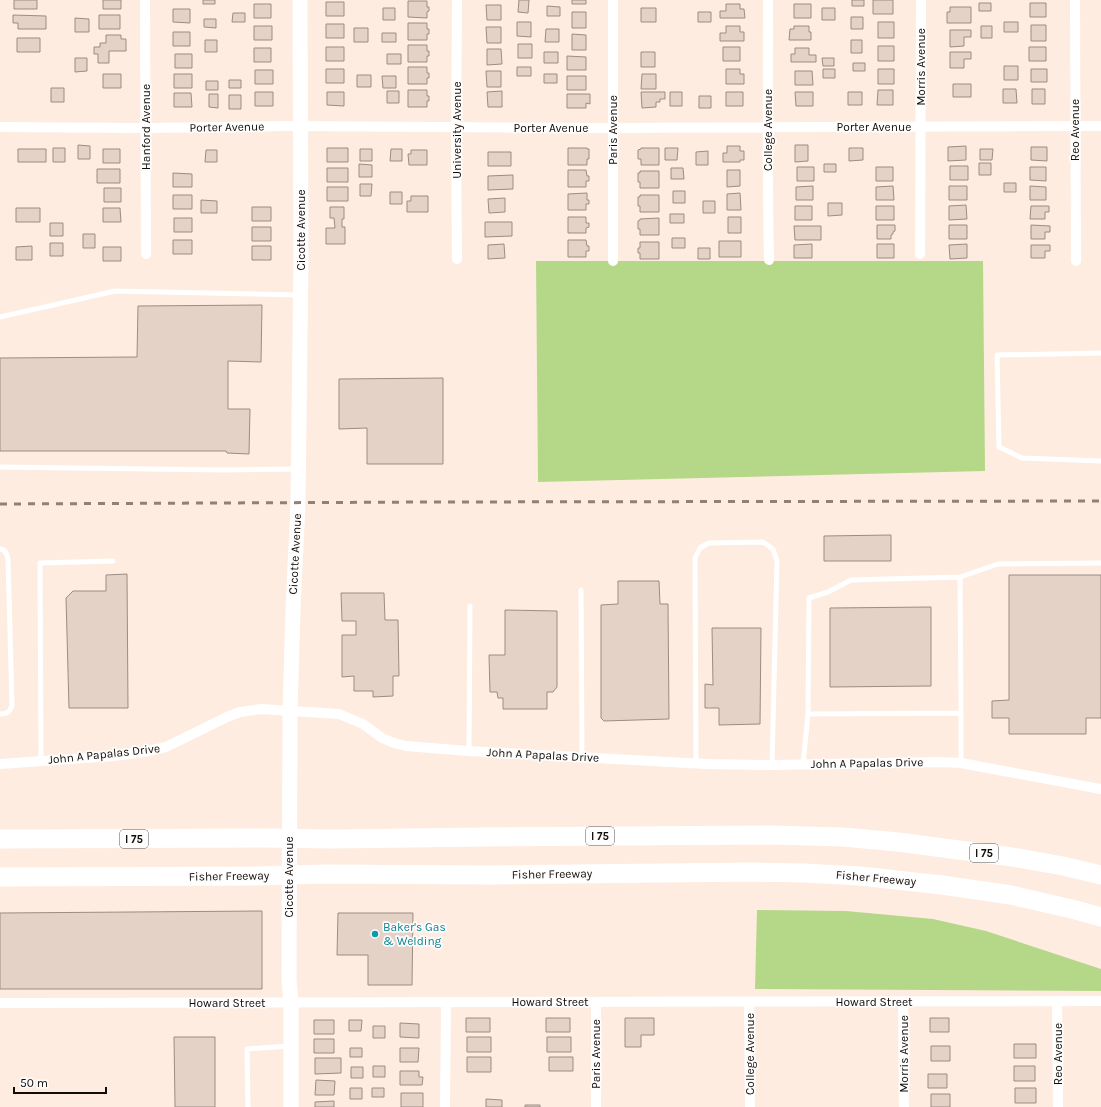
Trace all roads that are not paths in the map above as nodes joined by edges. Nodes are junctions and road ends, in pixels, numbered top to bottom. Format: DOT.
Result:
graph roads {
  1 [pos="146,0"];
  2 [pos="300,0"];
  3 [pos="457,0"];
  4 [pos="614,0"];
  5 [pos="768,0"];
  6 [pos="921,0"];
  7 [pos="1075,0"];
  8 [pos="1075,126"];
  9 [pos="1101,126"];
  10 [pos="0,127"];
  11 [pos="300,127"];
  12 [pos="920,127"];
  13 [pos="146,128"];
  14 [pos="456,128"];
  15 [pos="613,128"];
  16 [pos="768,128"];
  17 [pos="146,254"];
  18 [pos="920,254"];
  19 [pos="457,259"];
  20 [pos="769,260"];
  21 [pos="613,261"];
  22 [pos="1076,261"];
  23 [pos="300,295"];
  24 [pos="0,318"];
  25 [pos="1101,353"];
  26 [pos="1101,461"];
  27 [pos="0,467"];
  28 [pos="298,469"];
  29 [pos="0,549"];
  30 [pos="113,561"];
  31 [pos="1101,563"];
  32 [pos="960,577"];
  33 [pos="581,590"];
  34 [pos="470,606"];
  35 [pos="290,711"];
  36 [pos="961,713"];
  37 [pos="0,714"];
  38 [pos="808,714"];
  39 [pos="469,751"];
  40 [pos="582,758"];
  41 [pos="41,761"];
  42 [pos="696,763"];
  43 [pos="961,763"];
  44 [pos="0,764"];
  45 [pos="803,764"];
  46 [pos="772,765"];
  47 [pos="1101,789"];
  48 [pos="0,839"];
  49 [pos="1101,875"];
  50 [pos="0,877"];
  51 [pos="1011,896"];
  52 [pos="1101,917"];
  53 [pos="1101,930"];
  54 [pos="1058,1001"];
  55 [pos="1101,1001"];
  56 [pos="596,1002"];
  57 [pos="750,1002"];
  58 [pos="903,1002"];
  59 [pos="0,1003"];
  60 [pos="291,1003"];
  61 [pos="446,1003"];
  62 [pos="290,1046"];
  63 [pos="248,1107"];
  64 [pos="291,1107"];
  65 [pos="446,1107"];
  66 [pos="596,1107"];
  67 [pos="750,1107"];
  68 [pos="904,1107"];
  69 [pos="1058,1107"];
  1 -- 13 [label="street, Hanford Avenue"];
  2 -- 11 [label="street, Cicotte Avenue"];
  3 -- 14 [label="street, University Avenue"];
  4 -- 15 [label="street, Paris Avenue"];
  5 -- 16 [label="street, College Avenue"];
  6 -- 12 [label="street, Morris Avenue"];
  7 -- 8 [label="street, Reo Avenue"];
  8 -- 9 [label="street, Porter Avenue"];
  8 -- 12 [label="street, Porter Avenue"];
  8 -- 22 [label="street, Reo Avenue"];
  10 -- 13 [label="street, Porter Avenue"];
  11 -- 13 [label="street, Porter Avenue"];
  11 -- 14 [label="street, Porter Avenue"];
  11 -- 23 [label="street, Cicotte Avenue"];
  12 -- 16 [label="street, Porter Avenue"];
  12 -- 18 [label="street, Morris Avenue"];
  13 -- 17 [label="street, Hanford Avenue"];
  14 -- 15 [label="street, Porter Avenue"];
  14 -- 19 [label="street, University Avenue"];
  15 -- 16 [label="street, Porter Avenue"];
  15 -- 21 [label="street, Paris Avenue"];
  16 -- 20 [label="street, College Avenue"];
  23 -- 24 [label="lane"];
  23 -- 28 [label="street, Cicotte Avenue"];
  25 -- 26 [label="lane"];
  27 -- 28 [label="lane"];
  28 -- 35 [label="street, Cicotte Avenue"];
  29 -- 37 [label="lane"];
  30 -- 41 [label="lane"];
  31 -- 32 [label="lane"];
  32 -- 36 [label="lane"];
  32 -- 38 [label="lane"];
  33 -- 40 [label="lane"];
  34 -- 39 [label="lane"];
  35 -- 39 [label="street, John A Papalas Drive"];
  35 -- 41 [label="street, John A Papalas Drive"];
  35 -- 60 [label="street, Cicotte Avenue"];
  36 -- 38 [label="lane"];
  36 -- 43 [label="lane"];
  38 -- 45 [label="lane"];
  39 -- 40 [label="street, John A Papalas Drive"];
  40 -- 42 [label="street, John A Papalas Drive"];
  41 -- 44 [label="street, John A Papalas Drive"];
  42 -- 46 [label="street, John A Papalas Drive"];
  42 -- 46 [label="lane"];
  43 -- 45 [label="street, John A Papalas Drive"];
  43 -- 47 [label="street, John A Papalas Drive"];
  45 -- 46 [label="street, John A Papalas Drive"];
  48 -- 49 [label="highway, I 75"];
  50 -- 51 [label="highway, Fisher Freeway"];
  51 -- 52 [label="highway, Fisher Freeway"];
  51 -- 53 [label="highway"];
  54 -- 55 [label="street, Howard Street"];
  54 -- 58 [label="street, Howard Street"];
  54 -- 69 [label="street, Reo Avenue"];
  56 -- 57 [label="street, Howard Street"];
  56 -- 61 [label="street, Howard Street"];
  56 -- 66 [label="street, Paris Avenue"];
  57 -- 58 [label="street, Howard Street"];
  57 -- 67 [label="street, College Avenue"];
  58 -- 68 [label="street, Morris Avenue"];
  59 -- 60 [label="street, Howard Street"];
  60 -- 61 [label="street, Howard Street"];
  60 -- 62 [label="street, Cicotte Avenue"];
  61 -- 65 [label="street"];
  62 -- 63 [label="lane"];
  62 -- 64 [label="street, Cicotte Avenue"];
}
